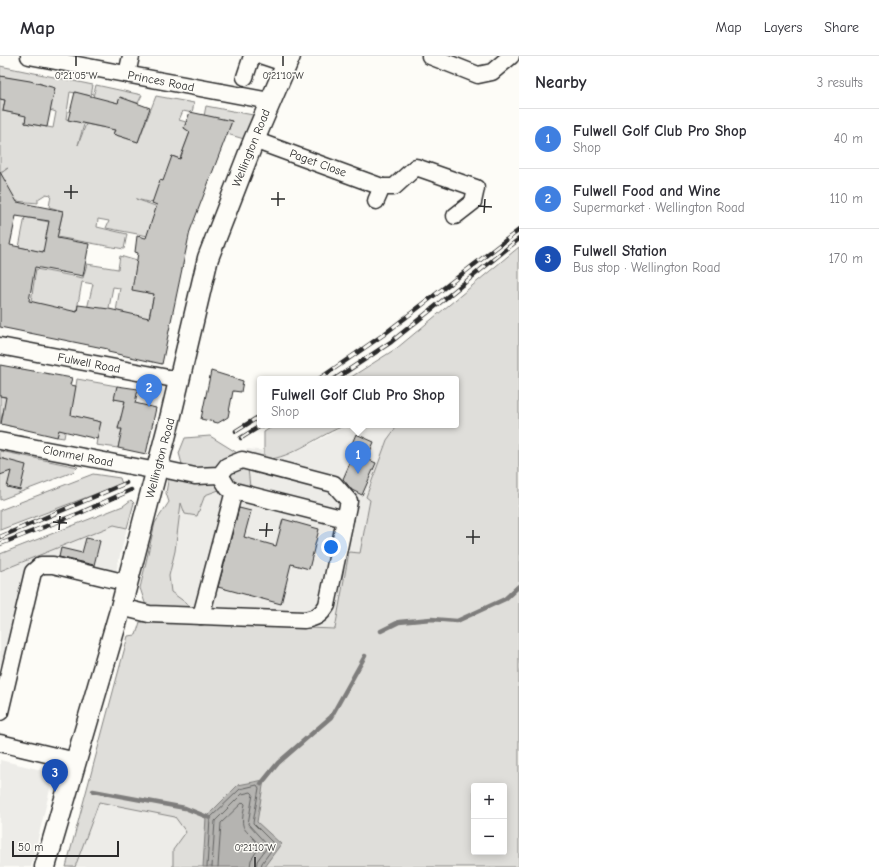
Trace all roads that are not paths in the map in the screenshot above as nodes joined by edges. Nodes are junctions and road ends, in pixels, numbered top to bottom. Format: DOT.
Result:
graph roads {
  1 [pos="28,56"];
  2 [pos="131,56"];
  3 [pos="252,56"];
  4 [pos="430,56"];
  5 [pos="511,56"];
  6 [pos="276,58"];
  7 [pos="127,74"];
  8 [pos="245,77"];
  9 [pos="270,101"];
  10 [pos="254,140"];
  11 [pos="455,216"];
  12 [pos="0,346"];
  13 [pos="179,380"];
  14 [pos="0,441"];
  15 [pos="157,469"];
  16 [pos="220,476"];
  17 [pos="234,491"];
  18 [pos="345,519"];
  19 [pos="127,583"];
  20 [pos="121,607"];
  21 [pos="201,616"];
  22 [pos="0,712"];
  23 [pos="0,743"];
  24 [pos="76,761"];
  25 [pos="45,867"];
  1 -- 7 [label="street, Princes Road"];
  2 -- 7 [label="street"];
  3 -- 8 [label="street"];
  4 -- 5 [label="street"];
  6 -- 9 [label="main road, Wellington Road"];
  7 -- 9 [label="street, Princes Road"];
  9 -- 10 [label="main road, Wellington Road"];
  10 -- 11 [label="street, Paget Close"];
  10 -- 13 [label="main road, Wellington Road"];
  12 -- 13 [label="street, Fulwell Road"];
  13 -- 15 [label="main road, Wellington Road"];
  14 -- 15 [label="street, Clonmel Road"];
  15 -- 16 [label="street, Clonmel Road"];
  15 -- 19 [label="main road, Wellington Road"];
  16 -- 17 [label="street"];
  16 -- 18 [label="street"];
  17 -- 18 [label="street"];
  17 -- 21 [label="street"];
  18 -- 21 [label="street"];
  19 -- 20 [label="main road, Wellington Road"];
  19 -- 22 [label="street"];
  20 -- 21 [label="street"];
  20 -- 24 [label="main road, Wellington Road"];
  23 -- 24 [label="street"];
  24 -- 25 [label="main road, Wellington Road"];
}
